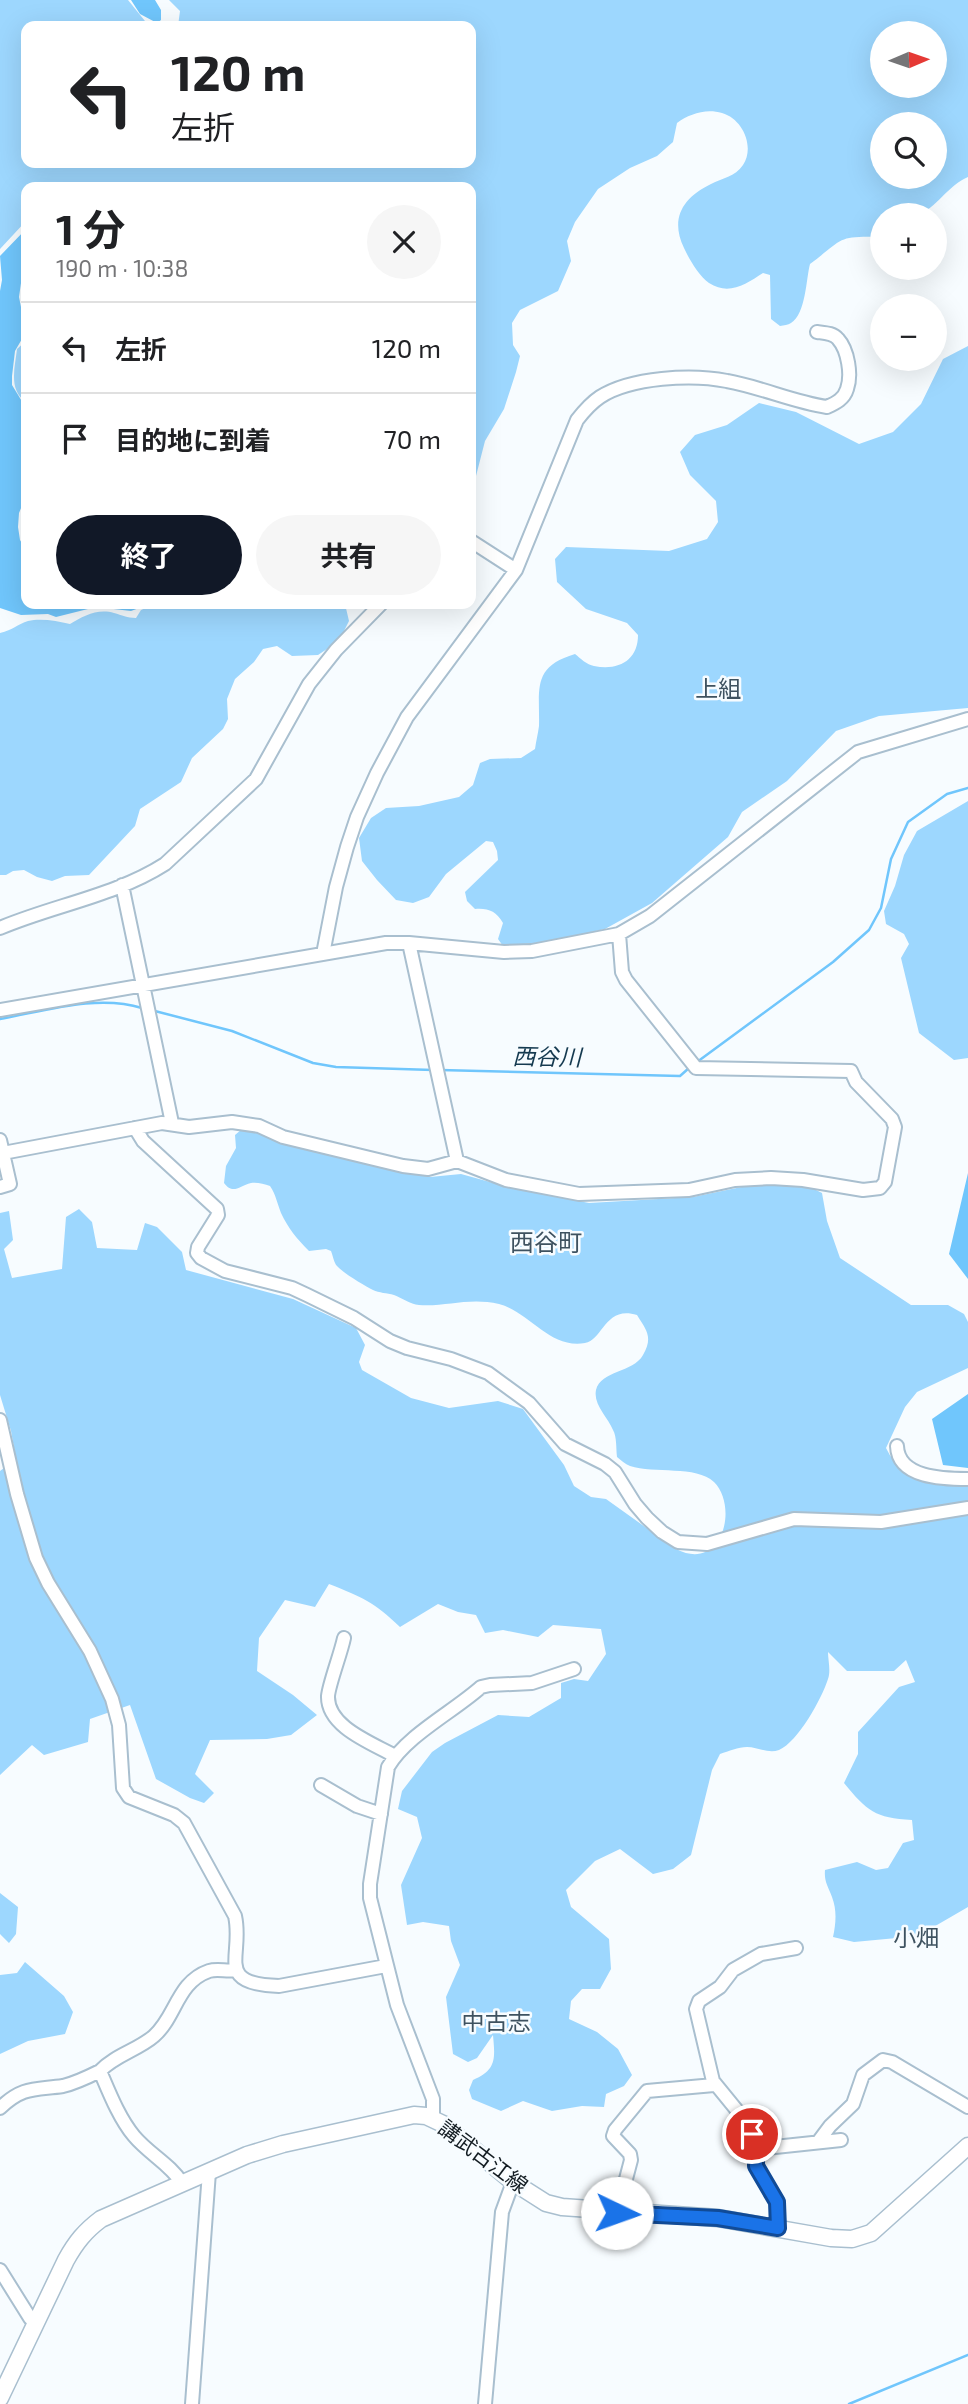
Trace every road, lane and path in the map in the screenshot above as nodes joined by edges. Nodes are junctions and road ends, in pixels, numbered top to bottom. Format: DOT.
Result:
graph roads {
  1 [pos="817,332"];
  2 [pos="476,544"];
  3 [pos="516,570"];
  4 [pos="376,609"];
  5 [pos="968,719"];
  6 [pos="121,885"];
  7 [pos="0,928"];
  8 [pos="619,934"];
  9 [pos="409,943"];
  10 [pos="323,954"];
  11 [pos="144,985"];
  12 [pos="0,1010"];
  13 [pos="172,1123"];
  14 [pos="135,1128"];
  15 [pos="0,1140"];
  16 [pos="3,1153"];
  17 [pos="457,1161"];
  18 [pos="0,1187"];
  19 [pos="0,1420"];
  20 [pos="897,1446"];
  21 [pos="968,1479"];
  22 [pos="968,1508"];
  23 [pos="344,1638"];
  24 [pos="574,1669"];
  25 [pos="395,1756"];
  26 [pos="321,1785"];
  27 [pos="381,1814"];
  28 [pos="796,1948"];
  29 [pos="386,1966"];
  30 [pos="236,1970"];
  31 [pos="100,2071"];
  32 [pos="714,2085"];
  33 [pos="968,2107"];
  34 [pos="0,2108"];
  35 [pos="433,2119"];
  36 [pos="841,2140"];
  37 [pos="818,2142"];
  38 [pos="968,2146"];
  39 [pos="756,2149"];
  40 [pos="209,2172"];
  41 [pos="513,2182"];
  42 [pos="182,2183"];
  43 [pos="617,2213"];
  44 [pos="778,2228"];
  45 [pos="0,2270"];
  46 [pos="36,2324"];
  47 [pos="0,2398"];
  48 [pos="192,2404"];
  49 [pos="485,2404"];
  1 -- 3 [label="street"];
  2 -- 3 [label="street"];
  3 -- 10 [label="street"];
  4 -- 6 [label="street"];
  5 -- 8 [label="street"];
  6 -- 7 [label="street"];
  6 -- 11 [label="street"];
  8 -- 9 [label="street"];
  8 -- 17 [label="street"];
  9 -- 10 [label="street"];
  9 -- 17 [label="street"];
  10 -- 11 [label="street"];
  11 -- 12 [label="street"];
  11 -- 13 [label="street"];
  13 -- 14 [label="street"];
  13 -- 17 [label="street"];
  14 -- 16 [label="street"];
  14 -- 22 [label="street"];
  15 -- 16 [label="street"];
  16 -- 18 [label="street"];
  19 -- 30 [label="street"];
  20 -- 21 [label="street"];
  23 -- 25 [label="street"];
  24 -- 25 [label="street"];
  25 -- 27 [label="street"];
  26 -- 27 [label="street"];
  27 -- 29 [label="street"];
  28 -- 32 [label="street"];
  29 -- 30 [label="street"];
  29 -- 35 [label="street"];
  30 -- 31 [label="street"];
  31 -- 34 [label="street"];
  31 -- 42 [label="street"];
  32 -- 39 [label="street"];
  32 -- 43 [label="street"];
  33 -- 37 [label="street"];
  35 -- 40 [label="main road, 講武古江線"];
  35 -- 41 [label="main road, 講武古江線"];
  36 -- 37 [label="street"];
  37 -- 39 [label="street"];
  38 -- 44 [label="main road, 講武古江線"];
  39 -- 44 [label="street"];
  40 -- 42 [label="main road, 講武古江線"];
  40 -- 48 [label="street"];
  41 -- 43 [label="main road, 講武古江線"];
  41 -- 49 [label="street"];
  42 -- 46 [label="main road, 講武古江線"];
  43 -- 44 [label="main road, 講武古江線"];
  45 -- 46 [label="street"];
  46 -- 47 [label="main road, 講武古江線"];
}
